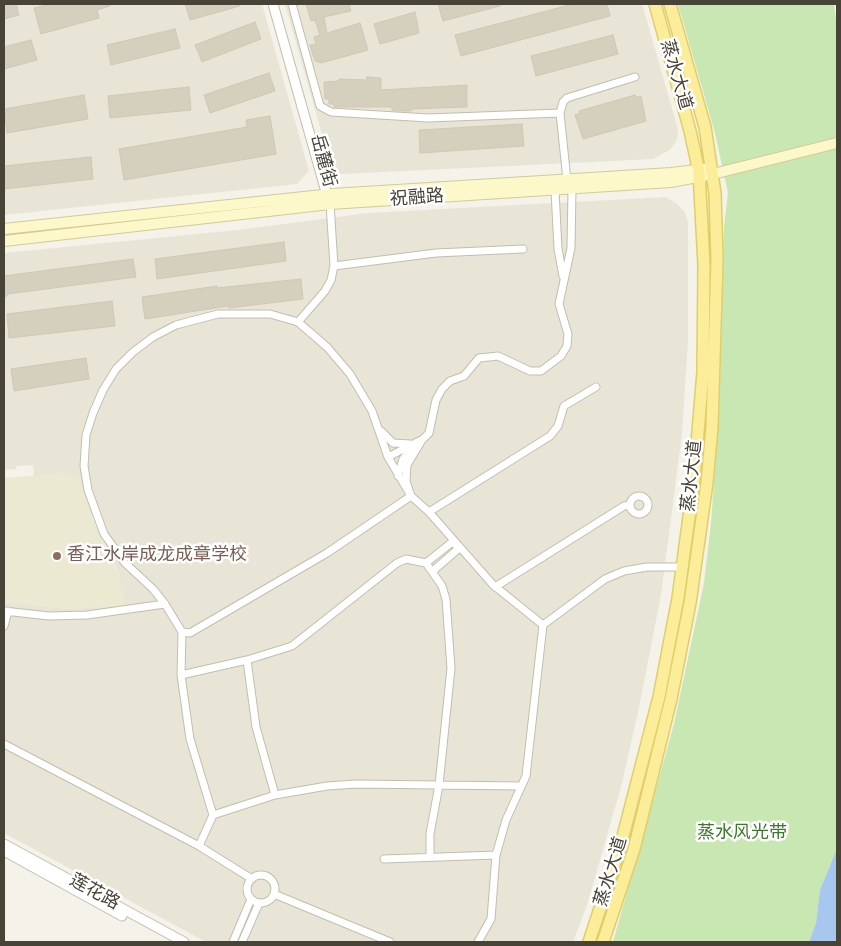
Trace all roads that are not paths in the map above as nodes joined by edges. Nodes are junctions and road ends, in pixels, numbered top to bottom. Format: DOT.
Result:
graph roads {
  1 [pos="273,4"];
  2 [pos="278,4"];
  3 [pos="292,4"];
  4 [pos="655,4"];
  5 [pos="670,4"];
  6 [pos="635,77"];
  7 [pos="560,113"];
  8 [pos="832,142"];
  9 [pos="712,171"];
  10 [pos="698,173"];
  11 [pos="570,184"];
  12 [pos="554,190"];
  13 [pos="329,198"];
  14 [pos="4,229"];
  15 [pos="4,240"];
  16 [pos="523,249"];
  17 [pos="334,266"];
  18 [pos="563,279"];
  19 [pos="298,322"];
  20 [pos="596,387"];
  21 [pos="377,424"];
  22 [pos="423,439"];
  23 [pos="413,444"];
  24 [pos="388,457"];
  25 [pos="398,476"];
  26 [pos="411,496"];
  27 [pos="630,504"];
  28 [pos="429,512"];
  29 [pos="455,546"];
  30 [pos="426,563"];
  31 [pos="682,567"];
  32 [pos="434,570"];
  33 [pos="495,587"];
  34 [pos="165,604"];
  35 [pos="5,611"];
  36 [pos="4,626"];
  37 [pos="543,626"];
  38 [pos="182,632"];
  39 [pos="247,660"];
  40 [pos="181,675"];
  41 [pos="4,744"];
  42 [pos="439,784"];
  43 [pos="521,786"];
  44 [pos="275,795"];
  45 [pos="213,815"];
  46 [pos="4,844"];
  47 [pos="199,846"];
  48 [pos="4,852"];
  49 [pos="496,855"];
  50 [pos="430,857"];
  51 [pos="384,859"];
  52 [pos="252,878"];
  53 [pos="274,894"];
  54 [pos="251,899"];
  55 [pos="259,904"];
  56 [pos="172,942"];
  57 [pos="184,942"];
  58 [pos="233,942"];
  59 [pos="242,942"];
  60 [pos="390,942"];
  61 [pos="478,942"];
  62 [pos="589,942"];
  63 [pos="603,942"];
  1 -- 13 [label="street, 岳麓街"];
  2 -- 13 [label="street, 岳麓街"];
  3 -- 7 [label="street"];
  4 -- 10 [label="main road, 蒸水大道"];
  5 -- 9 [label="main road, 蒸水大道"];
  6 -- 7 [label="street"];
  7 -- 11 [label="street"];
  8 -- 9 [label="main road, 祝融路"];
  9 -- 10 [label="main road, 祝融路"];
  9 -- 63 [label="main road, 蒸水大道"];
  10 -- 11 [label="main road, 祝融路"];
  10 -- 31 [label="main road, 蒸水大道"];
  11 -- 12 [label="main road, 祝融路"];
  11 -- 13 [label="main road, 祝融路"];
  11 -- 18 [label="street"];
  12 -- 13 [label="main road, 祝融路"];
  12 -- 18 [label="street"];
  13 -- 14 [label="main road, 祝融路"];
  13 -- 15 [label="main road, 祝融路"];
  13 -- 17 [label="street"];
  16 -- 17 [label="street"];
  17 -- 19 [label="street"];
  18 -- 22 [label="street"];
  19 -- 21 [label="street"];
  19 -- 34 [label="street"];
  20 -- 28 [label="street"];
  21 -- 23 [label="street"];
  21 -- 24 [label="street"];
  22 -- 23 [label="street"];
  22 -- 25 [label="street"];
  22 -- 26 [label="street"];
  23 -- 24 [label="street"];
  24 -- 25 [label="street"];
  25 -- 26 [label="street"];
  26 -- 28 [label="street"];
  26 -- 38 [label="street"];
  27 -- 33 [label="street"];
  28 -- 29 [label="street"];
  29 -- 30 [label="street"];
  29 -- 32 [label="street"];
  29 -- 33 [label="street"];
  30 -- 32 [label="street"];
  30 -- 39 [label="street"];
  31 -- 37 [label="street"];
  31 -- 62 [label="main road, 蒸水大道"];
  32 -- 42 [label="street"];
  33 -- 37 [label="street"];
  34 -- 35 [label="street"];
  34 -- 38 [label="street"];
  35 -- 36 [label="street"];
  37 -- 43 [label="street"];
  38 -- 40 [label="street"];
  39 -- 40 [label="street"];
  39 -- 44 [label="street"];
  40 -- 45 [label="street"];
  41 -- 47 [label="street"];
  42 -- 43 [label="street"];
  42 -- 44 [label="street"];
  42 -- 50 [label="street"];
  43 -- 49 [label="street"];
  44 -- 45 [label="street"];
  45 -- 47 [label="street"];
  46 -- 57 [label="street, 莲花路"];
  47 -- 52 [label="street"];
  48 -- 56 [label="street, 莲花路"];
  49 -- 50 [label="street"];
  49 -- 61 [label="street"];
  50 -- 51 [label="street"];
  52 -- 53 [label="street"];
  52 -- 54 [label="street"];
  53 -- 55 [label="street"];
  53 -- 60 [label="street"];
  54 -- 55 [label="street"];
  54 -- 58 [label="street"];
  55 -- 59 [label="street"];
}
